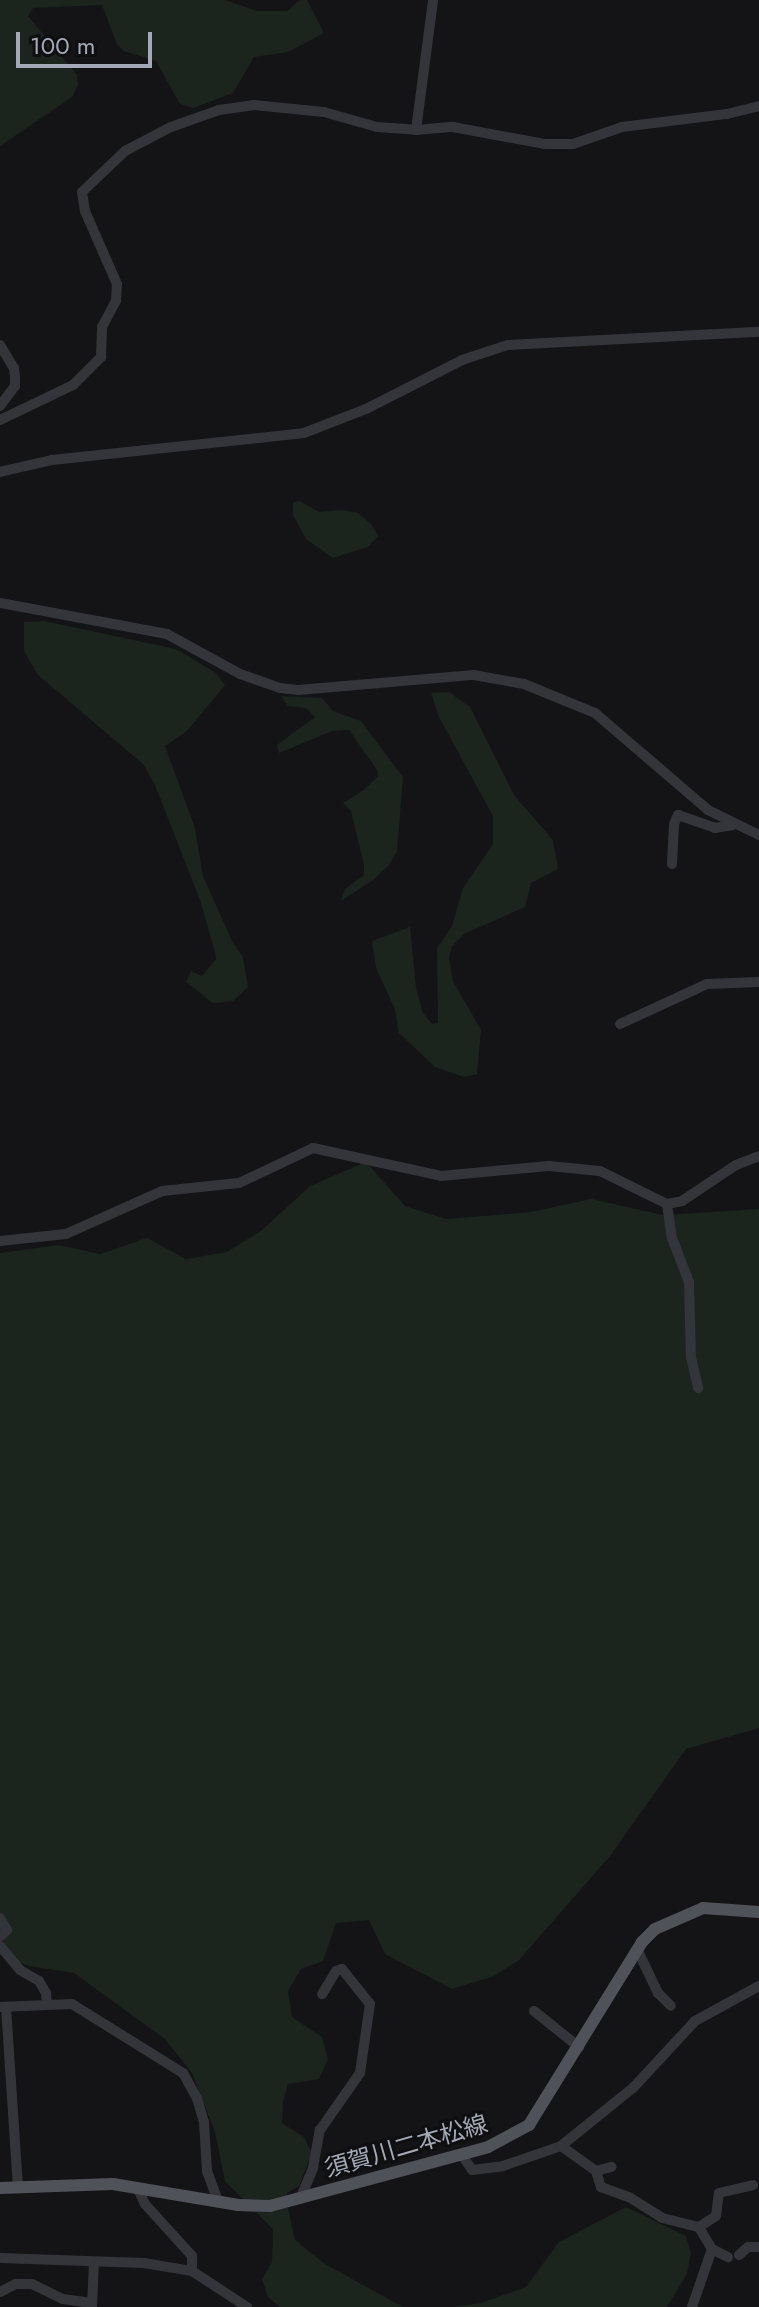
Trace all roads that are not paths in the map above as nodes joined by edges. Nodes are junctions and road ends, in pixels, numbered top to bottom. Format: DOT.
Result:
graph roads {
  1 [pos="433,0"];
  2 [pos="759,106"];
  3 [pos="416,130"];
  4 [pos="759,332"];
  5 [pos="0,345"];
  6 [pos="0,406"];
  7 [pos="0,420"];
  8 [pos="0,472"];
  9 [pos="0,603"];
  10 [pos="733,825"];
  11 [pos="759,835"];
  12 [pos="672,864"];
  13 [pos="759,982"];
  14 [pos="620,1024"];
  15 [pos="759,1156"];
  16 [pos="667,1204"];
  17 [pos="0,1241"];
  18 [pos="698,1388"];
  19 [pos="759,1912"];
  20 [pos="0,1918"];
  21 [pos="0,1936"];
  22 [pos="0,1946"];
  23 [pos="637,1949"];
  24 [pos="759,1986"];
  25 [pos="322,1994"];
  26 [pos="47,2004"];
  27 [pos="671,2006"];
  28 [pos="3,2007"];
  29 [pos="534,2011"];
  30 [pos="579,2047"];
  31 [pos="561,2146"];
  32 [pos="462,2155"];
  33 [pos="611,2167"];
  34 [pos="596,2171"];
  35 [pos="753,2185"];
  36 [pos="137,2187"];
  37 [pos="0,2188"];
  38 [pos="18,2188"];
  39 [pos="300,2199"];
  40 [pos="218,2202"];
  41 [pos="699,2227"];
  42 [pos="759,2247"];
  43 [pos="712,2249"];
  44 [pos="0,2258"];
  45 [pos="94,2262"];
  46 [pos="192,2271"];
  47 [pos="0,2292"];
  48 [pos="92,2305"];
  49 [pos="247,2307"];
  50 [pos="692,2307"];
  1 -- 3 [label="street"];
  2 -- 3 [label="street"];
  3 -- 7 [label="street"];
  4 -- 8 [label="street"];
  5 -- 6 [label="street"];
  9 -- 10 [label="street"];
  10 -- 11 [label="street"];
  10 -- 12 [label="street"];
  13 -- 14 [label="street"];
  15 -- 16 [label="street"];
  16 -- 17 [label="street"];
  16 -- 18 [label="street"];
  19 -- 23 [label="main road, 須賀川二本松線"];
  20 -- 21 [label="street"];
  22 -- 26 [label="street"];
  23 -- 27 [label="street"];
  23 -- 30 [label="main road, 須賀川二本松線"];
  24 -- 31 [label="street"];
  25 -- 39 [label="street"];
  26 -- 28 [label="street"];
  26 -- 40 [label="street"];
  28 -- 38 [label="street"];
  29 -- 30 [label="street"];
  30 -- 32 [label="main road, 須賀川二本松線"];
  31 -- 32 [label="street"];
  31 -- 34 [label="street"];
  32 -- 39 [label="main road, 須賀川二本松線"];
  33 -- 34 [label="street"];
  34 -- 41 [label="street"];
  35 -- 41 [label="street"];
  36 -- 38 [label="main road, 須賀川二本松線"];
  36 -- 40 [label="main road, 須賀川二本松線"];
  36 -- 46 [label="street"];
  37 -- 38 [label="main road, 須賀川二本松線"];
  39 -- 40 [label="main road, 須賀川二本松線"];
  41 -- 43 [label="street"];
  42 -- 43 [label="street"];
  43 -- 50 [label="street"];
  44 -- 45 [label="street"];
  45 -- 46 [label="street"];
  45 -- 48 [label="street"];
  46 -- 49 [label="street"];
  47 -- 48 [label="street"];
}
